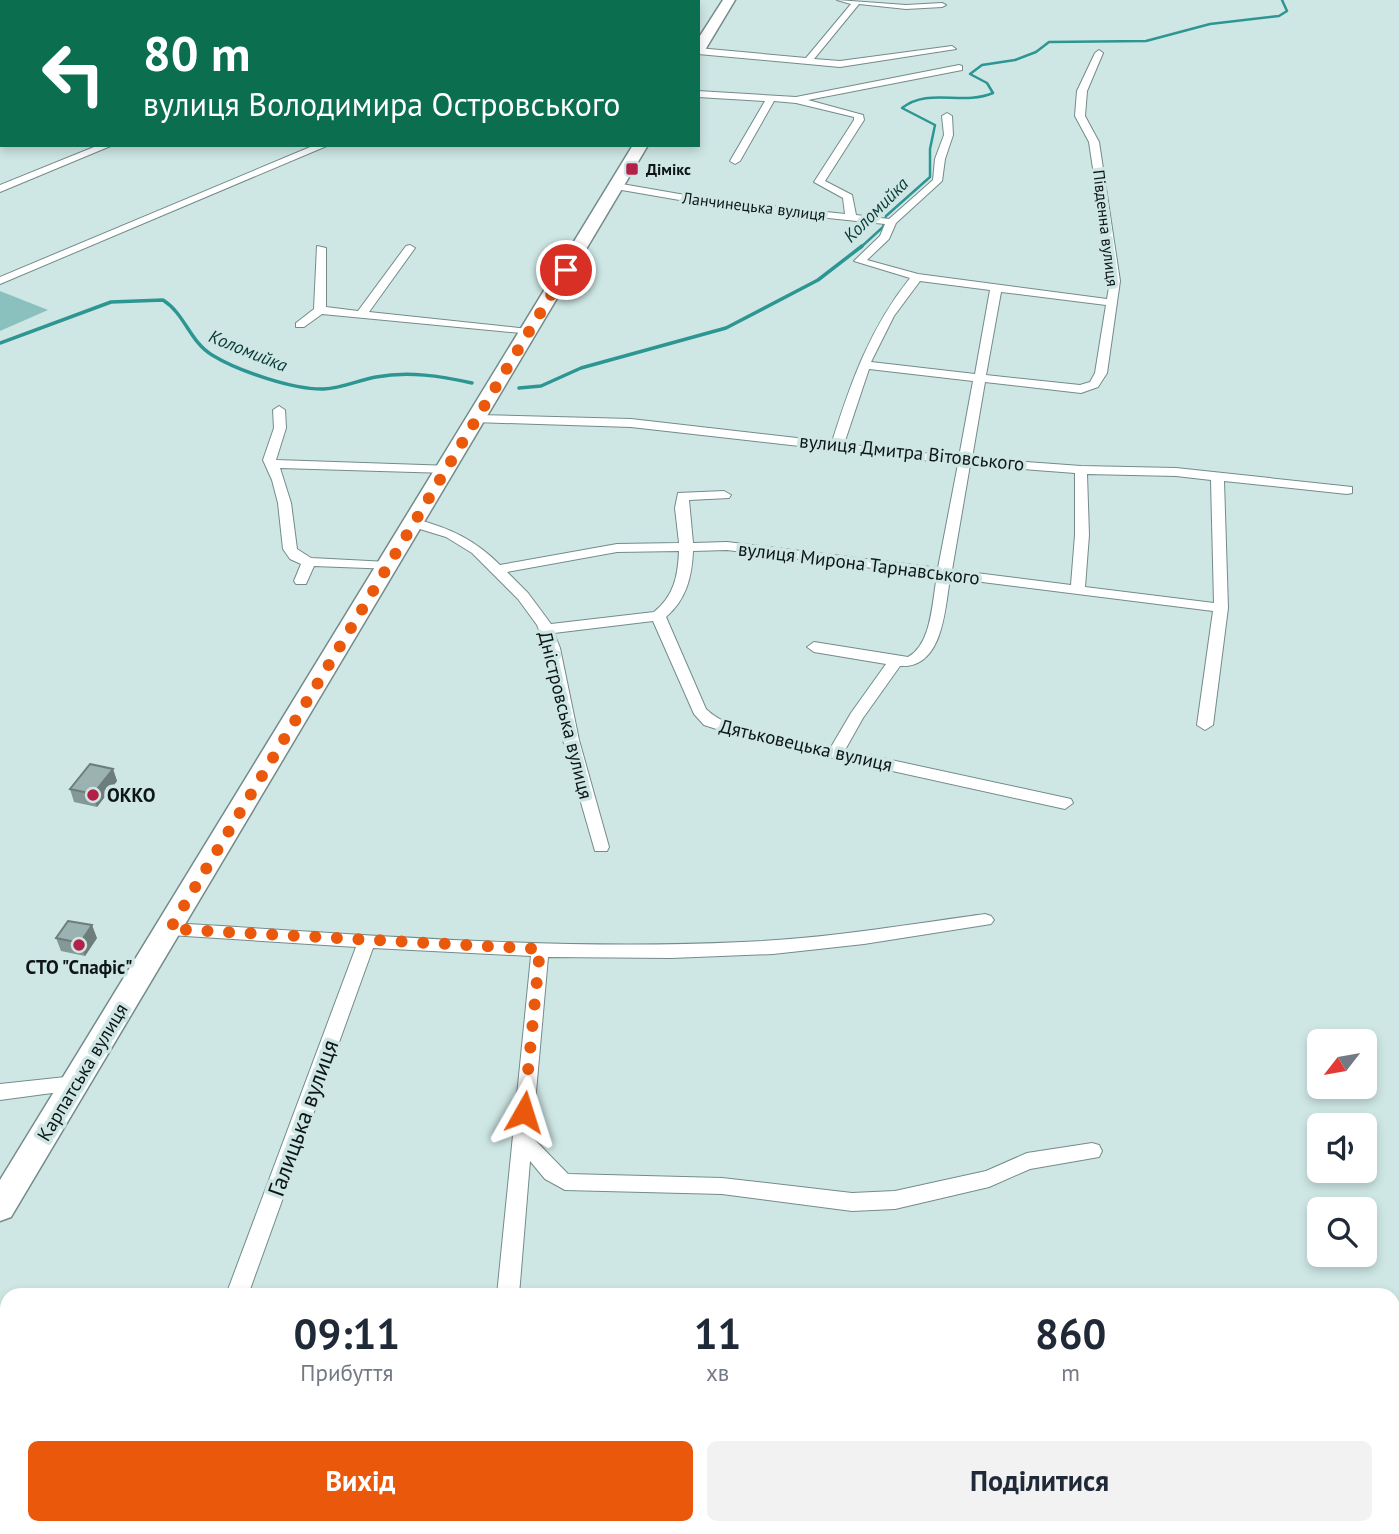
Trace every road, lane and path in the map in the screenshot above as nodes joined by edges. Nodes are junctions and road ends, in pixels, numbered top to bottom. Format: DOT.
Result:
graph roads {
  1 [pos="729,0"];
  2 [pos="841,0"];
  3 [pos="857,2"];
  4 [pos="942,5"];
  5 [pos="700,47"];
  6 [pos="952,49"];
  7 [pos="700,50"];
  8 [pos="1098,53"];
  9 [pos="808,61"];
  10 [pos="959,68"];
  11 [pos="700,94"];
  12 [pos="771,99"];
  13 [pos="796,100"];
  14 [pos="947,116"];
  15 [pos="103,147"];
  16 [pos="319,147"];
  17 [pos="640,147"];
  18 [pos="735,161"];
  19 [pos="616,187"];
  20 [pos="0,189"];
  21 [pos="851,218"];
  22 [pos="886,221"];
  23 [pos="321,248"];
  24 [pos="410,248"];
  25 [pos="917,277"];
  26 [pos="0,281"];
  27 [pos="996,289"];
  28 [pos="1112,303"];
  29 [pos="320,310"];
  30 [pos="362,313"];
  31 [pos="300,326"];
  32 [pos="528,332"];
  33 [pos="863,365"];
  34 [pos="979,379"];
  35 [pos="279,410"];
  36 [pos="478,419"];
  37 [pos="837,445"];
  38 [pos="964,461"];
  39 [pos="271,464"];
  40 [pos="447,469"];
  41 [pos="1082,470"];
  42 [pos="1217,476"];
  43 [pos="1347,490"];
  44 [pos="724,495"];
  45 [pos="415,523"];
  46 [pos="687,545"];
  47 [pos="309,562"];
  48 [pos="388,566"];
  49 [pos="498,570"];
  50 [pos="943,573"];
  51 [pos="301,581"];
  52 [pos="1078,590"];
  53 [pos="1221,608"];
  54 [pos="658,616"];
  55 [pos="547,629"];
  56 [pos="814,646"];
  57 [pos="896,661"];
  58 [pos="1205,725"];
  59 [pos="835,754"];
  60 [pos="1065,803"];
  61 [pos="601,847"];
  62 [pos="985,920"];
  63 [pos="170,929"];
  64 [pos="367,940"];
  65 [pos="540,949"];
  66 [pos="75,1084"];
  67 [pos="0,1092"];
  68 [pos="521,1139"];
  69 [pos="1092,1151"];
  70 [pos="0,1208"];
  71 [pos="240,1288"];
  72 [pos="509,1288"];
  1 -- 5 [label="main road"];
  2 -- 3 [label="street"];
  3 -- 4 [label="street"];
  3 -- 9 [label="street"];
  6 -- 9 [label="street"];
  7 -- 9 [label="street"];
  8 -- 28 [label="street, Південна вулиця"];
  10 -- 13 [label="street"];
  11 -- 12 [label="street"];
  12 -- 13 [label="street"];
  12 -- 18 [label="street"];
  13 -- 21 [label="street"];
  14 -- 22 [label="street"];
  15 -- 20 [label="street"];
  16 -- 26 [label="street"];
  17 -- 19 [label="main road, Карпатська вулиця"];
  19 -- 21 [label="street, Ланчинецька вулиця"];
  19 -- 32 [label="main road, Карпатська вулиця"];
  21 -- 22 [label="street, Ланчинецька вулиця"];
  22 -- 25 [label="street"];
  23 -- 29 [label="street"];
  24 -- 30 [label="street"];
  25 -- 27 [label="street"];
  25 -- 33 [label="street"];
  27 -- 28 [label="street"];
  27 -- 34 [label="street"];
  28 -- 34 [label="street, Південна вулиця"];
  29 -- 30 [label="street"];
  29 -- 31 [label="street"];
  30 -- 32 [label="street"];
  32 -- 36 [label="main road, Карпатська вулиця"];
  33 -- 34 [label="street, Південна вулиця"];
  33 -- 37 [label="street"];
  34 -- 38 [label="street"];
  35 -- 39 [label="street"];
  36 -- 37 [label="street, вулиця Дмитра Вітовського"];
  36 -- 40 [label="main road, Карпатська вулиця"];
  37 -- 38 [label="street, вулиця Дмитра Вітовського"];
  38 -- 41 [label="street, вулиця Дмитра Вітовського"];
  38 -- 50 [label="street"];
  39 -- 40 [label="street"];
  39 -- 47 [label="street"];
  40 -- 45 [label="main road, Карпатська вулиця"];
  41 -- 42 [label="street, вулиця Дмитра Вітовського"];
  41 -- 52 [label="street"];
  42 -- 43 [label="street, вулиця Дмитра Вітовського"];
  42 -- 53 [label="street"];
  44 -- 46 [label="street"];
  45 -- 48 [label="main road, Карпатська вулиця"];
  45 -- 49 [label="street, Дністровська вулиця"];
  46 -- 49 [label="street, вулиця Мирона Тарнавського"];
  46 -- 50 [label="street, вулиця Мирона Тарнавського"];
  46 -- 54 [label="street"];
  47 -- 48 [label="street"];
  47 -- 51 [label="street"];
  48 -- 63 [label="main road, Карпатська вулиця"];
  49 -- 55 [label="street, Дністровська вулиця"];
  50 -- 52 [label="street, вулиця Мирона Тарнавського"];
  50 -- 57 [label="street"];
  52 -- 53 [label="street, вулиця Мирона Тарнавського"];
  53 -- 58 [label="street"];
  54 -- 55 [label="street"];
  54 -- 59 [label="street, Дятьковецька вулиця"];
  55 -- 61 [label="street, Дністровська вулиця"];
  56 -- 57 [label="street"];
  57 -- 59 [label="street"];
  59 -- 60 [label="street, Дятьковецька вулиця"];
  62 -- 65 [label="street"];
  63 -- 64 [label="street"];
  63 -- 66 [label="main road, Карпатська вулиця"];
  64 -- 65 [label="street"];
  64 -- 71 [label="street, Галицька вулиця"];
  65 -- 68 [label="street"];
  66 -- 67 [label="street"];
  66 -- 70 [label="main road, Карпатська вулиця"];
  68 -- 69 [label="street"];
  68 -- 72 [label="street"];
}
